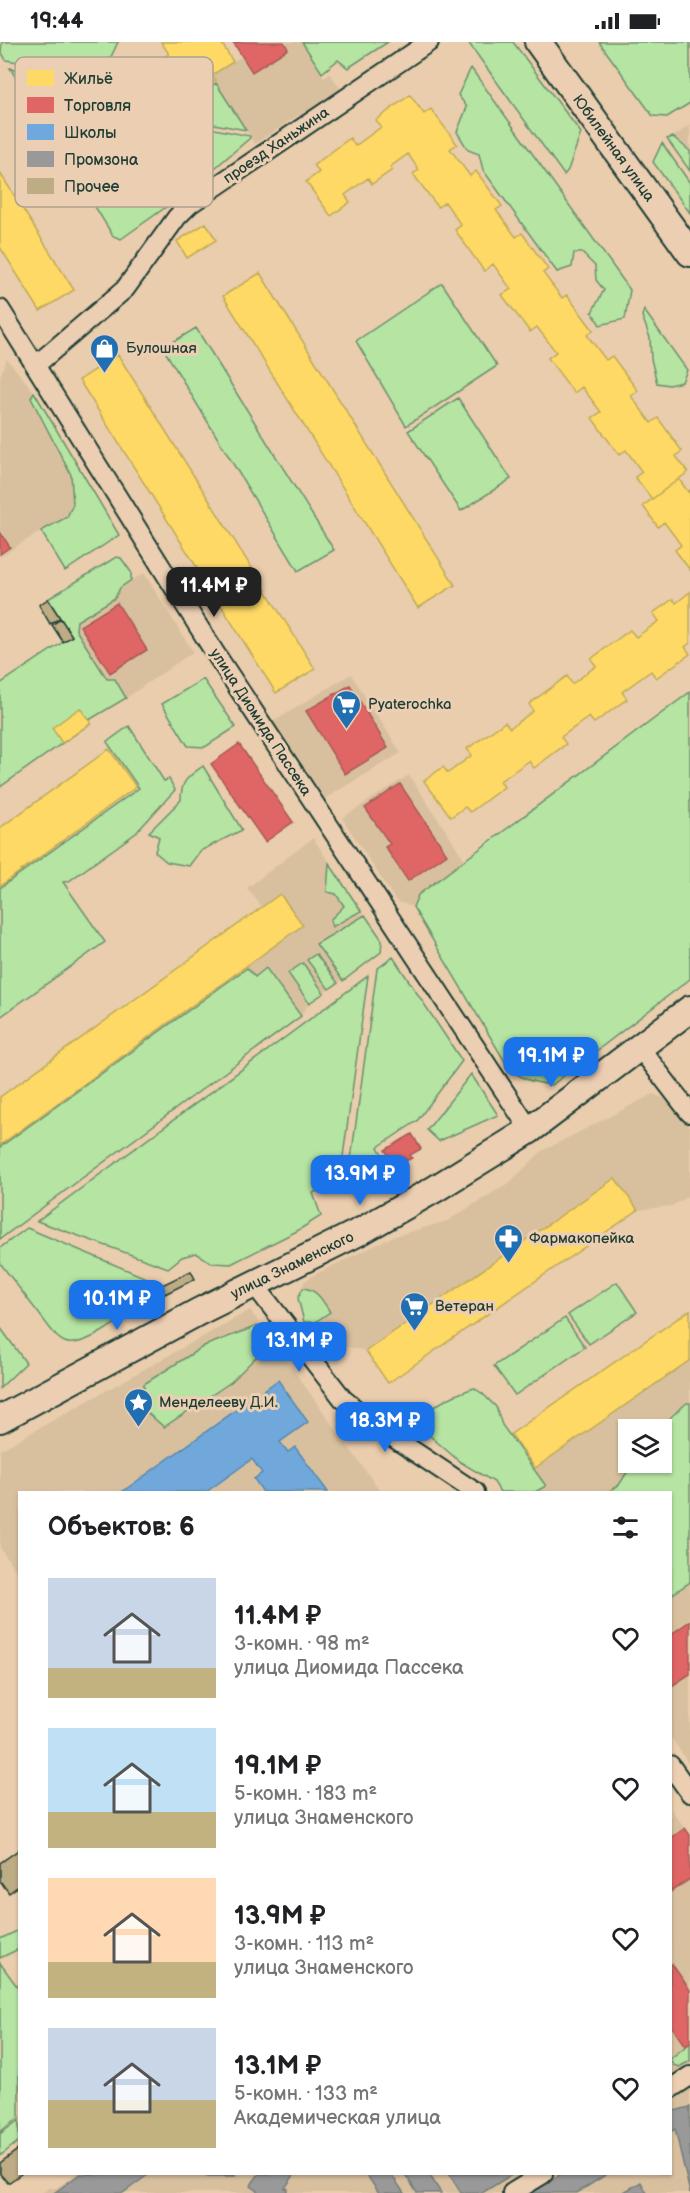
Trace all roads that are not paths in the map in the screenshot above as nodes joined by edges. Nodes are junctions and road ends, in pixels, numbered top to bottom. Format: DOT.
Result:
graph roads {
  1 [pos="429,42"];
  2 [pos="538,42"];
  3 [pos="213,188"];
  4 [pos="187,207"];
  5 [pos="690,253"];
  6 [pos="0,309"];
  7 [pos="36,365"];
  8 [pos="690,1009"];
  9 [pos="640,1048"];
  10 [pos="690,1113"];
  11 [pos="530,1130"];
  12 [pos="254,1284"];
  13 [pos="0,1419"];
  14 [pos="474,1491"];
  15 [pos="672,1768"];
  16 [pos="690,1793"];
  17 [pos="690,2076"];
  18 [pos="672,2088"];
  19 [pos="541,2175"];
  20 [pos="512,2193"];
  1 -- 3 [label="street, проезд Ханьжина"];
  2 -- 5 [label="main road, Юбилейная улица"];
  4 -- 7 [label="street, проезд Ханьжина"];
  6 -- 7 [label="street, улица Диомида Пассека"];
  7 -- 11 [label="street, улица Диомида Пассека"];
  8 -- 9 [label="main road, улица Знаменского"];
  9 -- 10 [label="street"];
  9 -- 11 [label="main road, улица Знаменского"];
  11 -- 12 [label="main road, улица Знаменского"];
  12 -- 13 [label="main road, улица Знаменского"];
  12 -- 14 [label="street"];
  15 -- 16 [label="street"];
  17 -- 18 [label="street"];
  19 -- 20 [label="street"];
}
